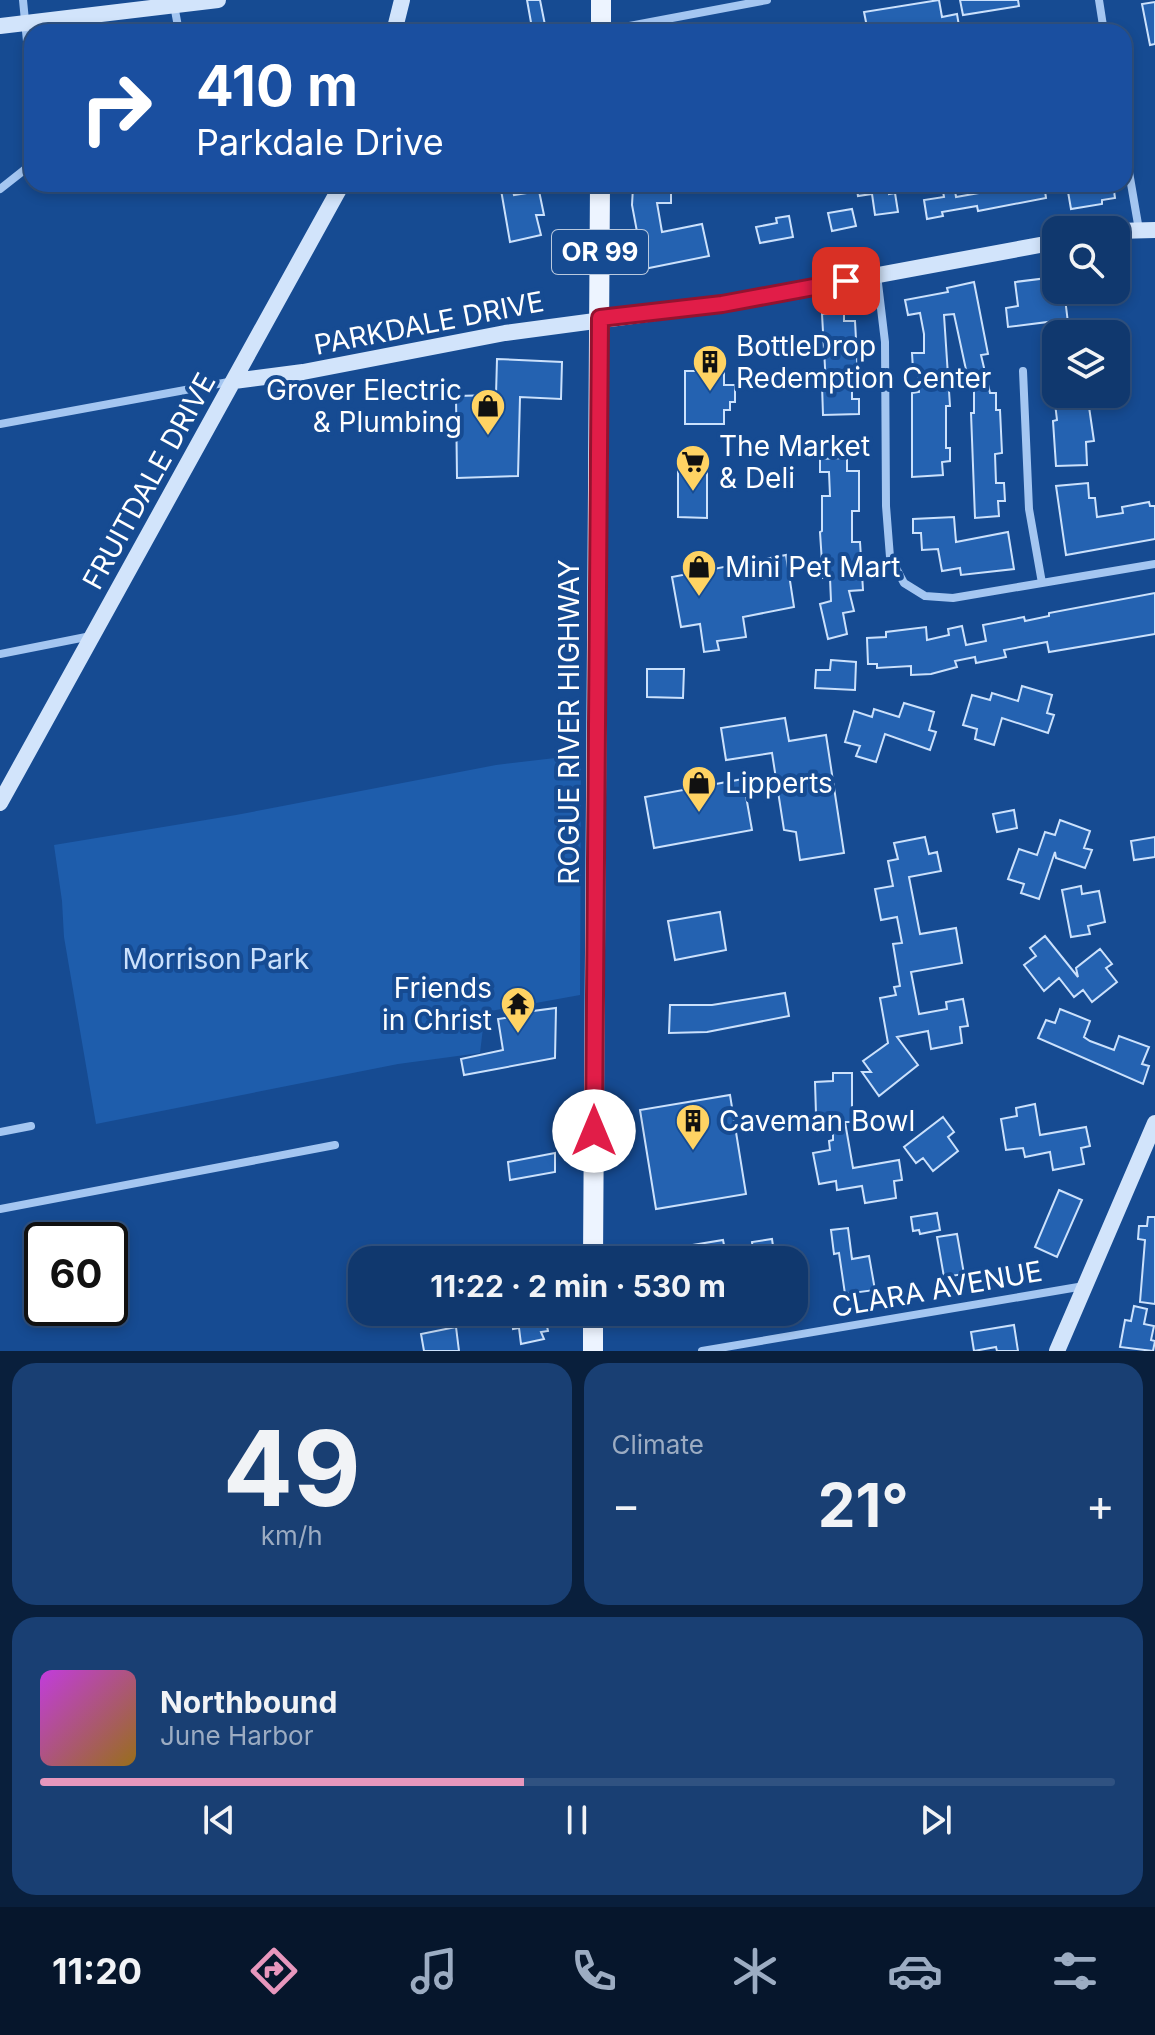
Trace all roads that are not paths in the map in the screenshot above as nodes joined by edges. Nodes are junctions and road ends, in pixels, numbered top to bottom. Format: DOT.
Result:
graph roads {
  1 [pos="23,0"];
  2 [pos="218,0"];
  3 [pos="402,0"];
  4 [pos="601,0"];
  5 [pos="767,0"];
  6 [pos="1099,0"];
  7 [pos="174,3"];
  8 [pos="27,22"];
  9 [pos="178,24"];
  10 [pos="396,24"];
  11 [pos="600,24"];
  12 [pos="641,24"];
  13 [pos="1103,24"];
  14 [pos="0,26"];
  15 [pos="24,170"];
  16 [pos="1132,173"];
  17 [pos="0,189"];
  18 [pos="338,192"];
  19 [pos="600,192"];
  20 [pos="1147,230"];
  21 [pos="1042,245"];
  22 [pos="877,275"];
  23 [pos="600,318"];
  24 [pos="1023,371"];
  25 [pos="234,381"];
  26 [pos="0,424"];
  27 [pos="1155,564"];
  28 [pos="1042,583"];
  29 [pos="92,636"];
  30 [pos="0,654"];
  31 [pos="0,803"];
  32 [pos="1155,1123"];
  33 [pos="31,1126"];
  34 [pos="0,1132"];
  35 [pos="335,1145"];
  36 [pos="0,1209"];
  37 [pos="593,1246"];
  38 [pos="1085,1286"];
  39 [pos="593,1326"];
  40 [pos="593,1351"];
  41 [pos="702,1351"];
  42 [pos="1057,1351"];
  1 -- 8 [label="street"];
  2 -- 7 [label="main road"];
  3 -- 10 [label="main road"];
  4 -- 11 [label="main road"];
  5 -- 12 [label="street"];
  6 -- 13 [label="street"];
  7 -- 8 [label="main road"];
  7 -- 9 [label="street"];
  8 -- 14 [label="main road"];
  15 -- 17 [label="street"];
  16 -- 20 [label="street"];
  18 -- 25 [label="main road, FRUITDALE DRIVE"];
  19 -- 23 [label="main road, ROGUE RIVER HIGHWAY / OR 99"];
  21 -- 22 [label="main road, PARKDALE DRIVE"];
  22 -- 23 [label="main road, PARKDALE DRIVE"];
  22 -- 28 [label="street"];
  23 -- 25 [label="main road, PARKDALE DRIVE"];
  23 -- 37 [label="main road, ROGUE RIVER HIGHWAY / OR 99"];
  24 -- 28 [label="street"];
  25 -- 26 [label="street, PARKDALE DRIVE"];
  25 -- 29 [label="main road, FRUITDALE DRIVE"];
  27 -- 28 [label="street"];
  29 -- 30 [label="street"];
  29 -- 31 [label="main road, FRUITDALE DRIVE"];
  32 -- 38 [label="main road"];
  33 -- 34 [label="street"];
  35 -- 36 [label="street"];
  38 -- 41 [label="street, CLARA AVENUE"];
  38 -- 42 [label="main road"];
  39 -- 40 [label="main road"];
}
